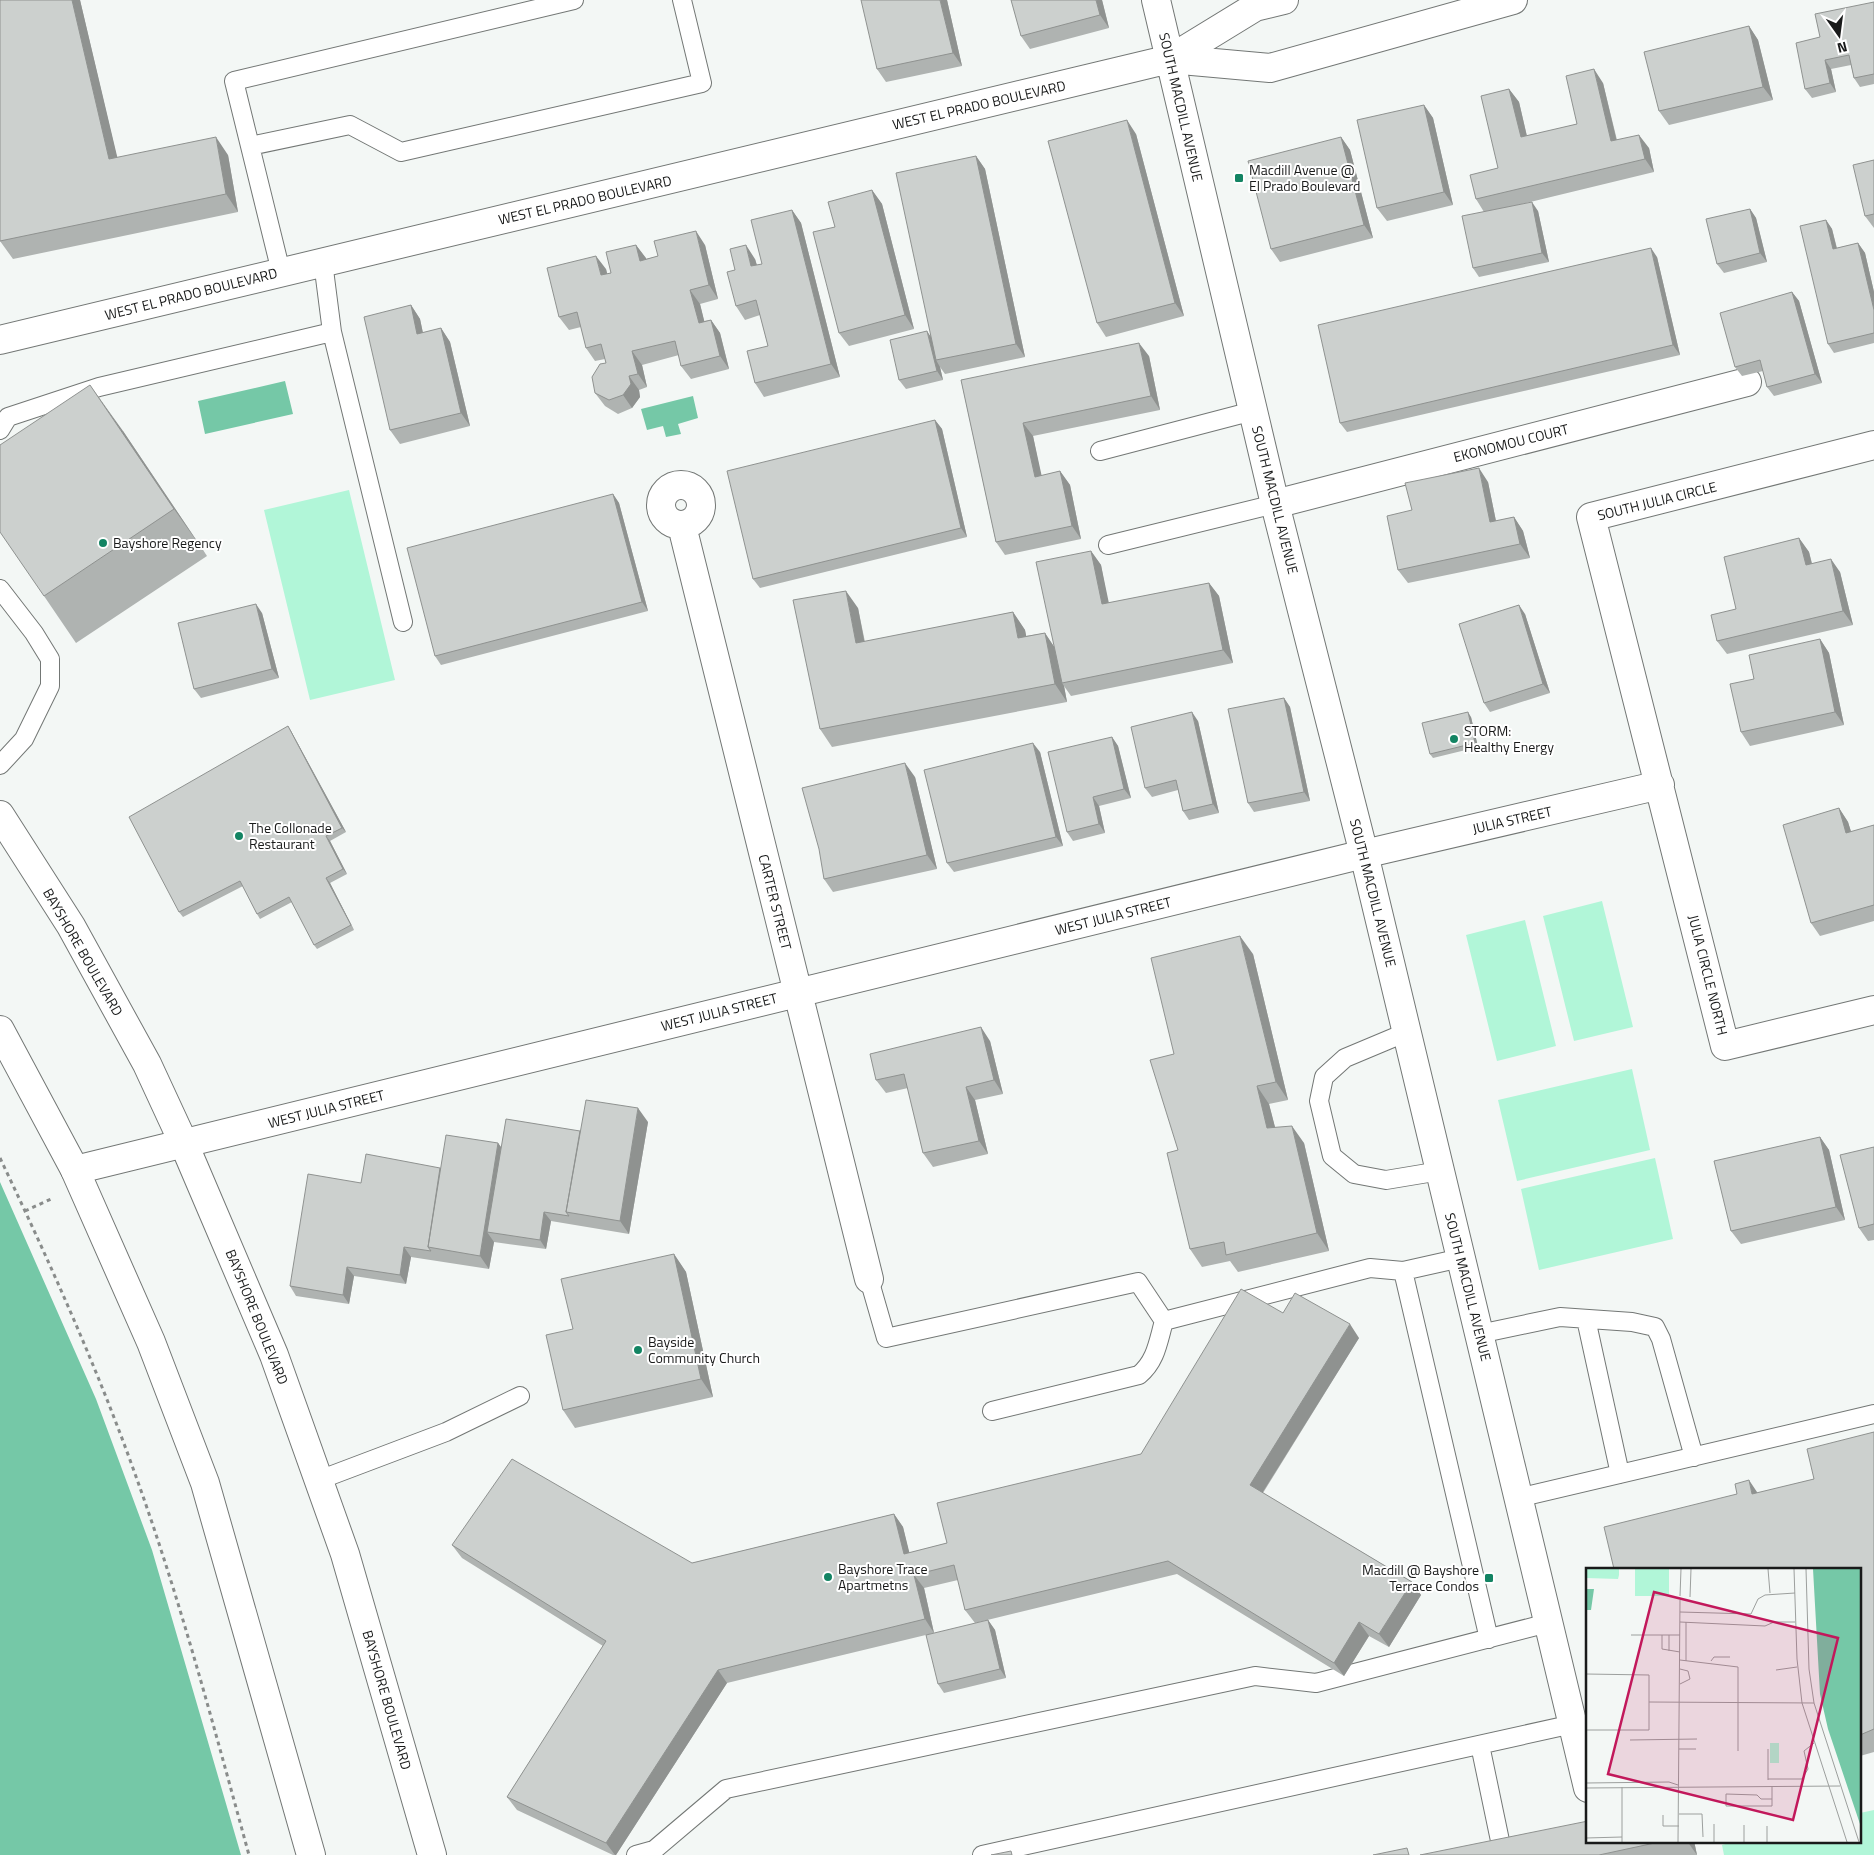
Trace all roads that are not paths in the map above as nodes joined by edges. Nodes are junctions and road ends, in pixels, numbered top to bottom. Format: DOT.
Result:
graph roads {
  1 [pos="574,0"];
  2 [pos="682,0"];
  3 [pos="1156,0"];
  4 [pos="1284,0"];
  5 [pos="1513,0"];
  6 [pos="1170,59"];
  7 [pos="250,146"];
  8 [pos="323,262"];
  9 [pos="281,272"];
  10 [pos="332,332"];
  11 [pos="0,340"];
  12 [pos="1746,382"];
  13 [pos="1254,411"];
  14 [pos="0,430"];
  15 [pos="1874,445"];
  16 [pos="1100,451"];
  17 [pos="1275,504"];
  18 [pos="682,526"];
  19 [pos="1108,546"];
  20 [pos="0,589"];
  21 [pos="403,622"];
  22 [pos="0,765"];
  23 [pos="1660,785"];
  24 [pos="0,814"];
  25 [pos="1364,854"];
  26 [pos="797,993"];
  27 [pos="1874,1010"];
  28 [pos="0,1030"];
  29 [pos="1406,1032"];
  30 [pos="184,1144"];
  31 [pos="75,1170"];
  32 [pos="1440,1171"];
  33 [pos="1461,1258"];
  34 [pos="1403,1271"];
  35 [pos="869,1279"];
  36 [pos="1586,1319"];
  37 [pos="1164,1321"];
  38 [pos="1479,1334"];
  39 [pos="520,1396"];
  40 [pos="992,1411"];
  41 [pos="1874,1414"];
  42 [pos="1694,1457"];
  43 [pos="1620,1474"];
  44 [pos="319,1480"];
  45 [pos="1518,1498"];
  46 [pos="1548,1623"];
  47 [pos="1488,1639"];
  48 [pos="1573,1724"];
  49 [pos="1480,1745"];
  50 [pos="1586,1779"];
  51 [pos="311,1855"];
  52 [pos="432,1855"];
  53 [pos="636,1855"];
  54 [pos="982,1855"];
  55 [pos="1503,1855"];
  1 -- 7 [label="lane"];
  2 -- 7 [label="lane"];
  3 -- 6 [label="street, SOUTH MACDILL AVENUE"];
  4 -- 6 [label="street, WEST EL PRADO BOULEVARD"];
  5 -- 6 [label="street, WEST EL PRADO BOULEVARD"];
  6 -- 8 [label="street, WEST EL PRADO BOULEVARD"];
  6 -- 13 [label="street, SOUTH MACDILL AVENUE"];
  7 -- 9 [label="lane"];
  8 -- 9 [label="street, WEST EL PRADO BOULEVARD"];
  8 -- 10 [label="lane"];
  9 -- 11 [label="street, WEST EL PRADO BOULEVARD"];
  10 -- 14 [label="lane"];
  10 -- 21 [label="lane"];
  12 -- 17 [label="street, EKONOMOU COURT"];
  13 -- 16 [label="lane"];
  13 -- 17 [label="street, SOUTH MACDILL AVENUE"];
  15 -- 23 [label="street, SOUTH JULIA CIRCLE"];
  17 -- 19 [label="lane"];
  17 -- 25 [label="street, SOUTH MACDILL AVENUE"];
  18 -- 26 [label="street, CARTER STREET"];
  20 -- 22 [label="lane"];
  23 -- 25 [label="street, JULIA STREET"];
  23 -- 27 [label="street, JULIA CIRCLE NORTH"];
  24 -- 30 [label="street, BAYSHORE BOULEVARD"];
  25 -- 26 [label="street, WEST JULIA STREET"];
  25 -- 29 [label="street, SOUTH MACDILL AVENUE"];
  26 -- 30 [label="street, WEST JULIA STREET"];
  26 -- 35 [label="street, CARTER STREET"];
  28 -- 31 [label="street"];
  29 -- 32 [label="street, SOUTH MACDILL AVENUE"];
  29 -- 32 [label="lane"];
  30 -- 31 [label="street, WEST JULIA STREET"];
  30 -- 44 [label="street, BAYSHORE BOULEVARD"];
  31 -- 51 [label="street"];
  32 -- 33 [label="street, SOUTH MACDILL AVENUE"];
  33 -- 34 [label="lane"];
  33 -- 38 [label="street, SOUTH MACDILL AVENUE"];
  34 -- 37 [label="lane"];
  34 -- 47 [label="lane"];
  35 -- 37 [label="lane"];
  36 -- 38 [label="lane"];
  36 -- 42 [label="lane"];
  36 -- 43 [label="lane"];
  37 -- 40 [label="lane"];
  38 -- 45 [label="street, SOUTH MACDILL AVENUE"];
  39 -- 44 [label="lane"];
  41 -- 42 [label="lane"];
  42 -- 43 [label="lane"];
  43 -- 45 [label="lane"];
  44 -- 52 [label="street, BAYSHORE BOULEVARD"];
  45 -- 46 [label="street, SOUTH MACDILL AVENUE"];
  46 -- 47 [label="lane"];
  46 -- 48 [label="street, SOUTH MACDILL AVENUE"];
  47 -- 53 [label="lane"];
  48 -- 49 [label="lane"];
  48 -- 50 [label="street, SOUTH MACDILL AVENUE"];
  49 -- 54 [label="lane"];
  49 -- 55 [label="lane"];
}
